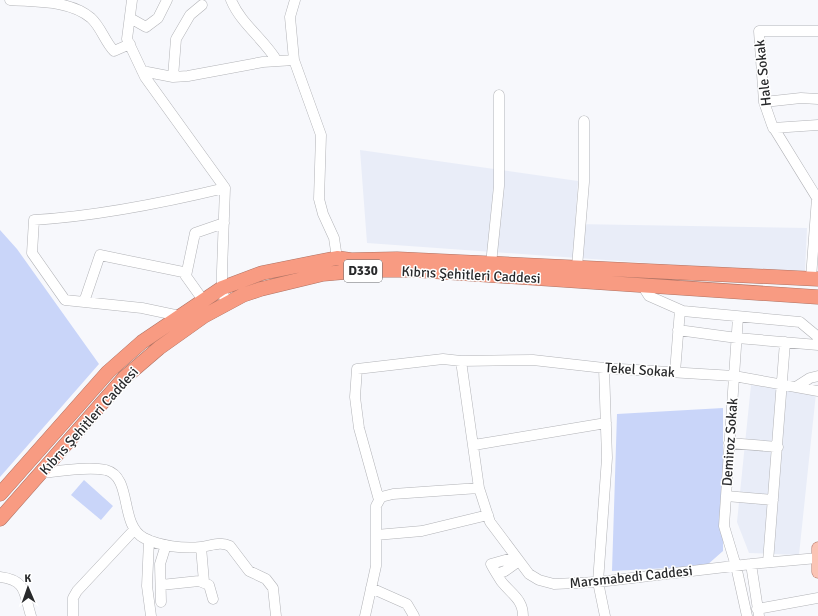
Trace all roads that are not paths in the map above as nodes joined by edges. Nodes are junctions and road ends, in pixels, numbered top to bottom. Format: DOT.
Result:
graph roads {
  1 [pos="10,0"];
  2 [pos="132,0"];
  3 [pos="167,0"];
  4 [pos="231,0"];
  5 [pos="295,0"];
  6 [pos="202,5"];
  7 [pos="130,18"];
  8 [pos="818,31"];
  9 [pos="130,44"];
  10 [pos="294,60"];
  11 [pos="277,61"];
  12 [pos="142,71"];
  13 [pos="173,77"];
  14 [pos="498,96"];
  15 [pos="818,99"];
  16 [pos="764,102"];
  17 [pos="584,121"];
  18 [pos="818,125"];
  19 [pos="772,127"];
  20 [pos="226,188"];
  21 [pos="816,221"];
  22 [pos="224,223"];
  23 [pos="337,258"];
  24 [pos="491,264"];
  25 [pos="577,267"];
  26 [pos="186,276"];
  27 [pos="814,279"];
  28 [pos="642,285"];
  29 [pos="222,288"];
  30 [pos="818,297"];
  31 [pos="203,300"];
  32 [pos="84,302"];
  33 [pos="226,305"];
  34 [pos="680,310"];
  35 [pos="180,316"];
  36 [pos="738,317"];
  37 [pos="678,330"];
  38 [pos="818,337"];
  39 [pos="737,338"];
  40 [pos="785,342"];
  41 [pos="818,345"];
  42 [pos="461,362"];
  43 [pos="604,368"];
  44 [pos="675,372"];
  45 [pos="734,376"];
  46 [pos="818,376"];
  47 [pos="782,385"];
  48 [pos="796,387"];
  49 [pos="818,391"];
  50 [pos="606,424"];
  51 [pos="730,443"];
  52 [pos="474,445"];
  53 [pos="778,447"];
  54 [pos="42,472"];
  55 [pos="480,488"];
  56 [pos="0,494"];
  57 [pos="726,496"];
  58 [pos="379,500"];
  59 [pos="773,500"];
  60 [pos="488,515"];
  61 [pos="0,519"];
  62 [pos="134,530"];
  63 [pos="376,535"];
  64 [pos="149,540"];
  65 [pos="166,545"];
  66 [pos="201,547"];
  67 [pos="818,548"];
  68 [pos="818,558"];
  69 [pos="518,559"];
  70 [pos="768,562"];
  71 [pos="751,564"];
  72 [pos="736,566"];
  73 [pos="818,572"];
  74 [pos="0,577"];
  75 [pos="204,582"];
  76 [pos="598,582"];
  77 [pos="161,585"];
  78 [pos="371,588"];
  79 [pos="818,598"];
  80 [pos="213,599"];
  81 [pos="161,602"];
  82 [pos="758,612"];
  83 [pos="31,616"];
  84 [pos="73,616"];
  85 [pos="151,616"];
  86 [pos="276,616"];
  87 [pos="365,616"];
  88 [pos="414,616"];
  89 [pos="523,616"];
  90 [pos="605,616"];
  91 [pos="747,616"];
  1 -- 9 [label="street"];
  2 -- 7 [label="street"];
  3 -- 7 [label="street"];
  4 -- 11 [label="street"];
  5 -- 10 [label="street"];
  6 -- 13 [label="street"];
  7 -- 9 [label="street"];
  8 -- 16 [label="street, Hale Sokak"];
  9 -- 12 [label="street"];
  10 -- 11 [label="street"];
  10 -- 23 [label="street"];
  11 -- 13 [label="street"];
  12 -- 13 [label="street"];
  12 -- 20 [label="street"];
  14 -- 24 [label="street"];
  15 -- 16 [label="street"];
  16 -- 19 [label="street, Hale Sokak"];
  17 -- 25 [label="street"];
  18 -- 19 [label="street"];
  19 -- 21 [label="street, Hale Sokak"];
  20 -- 22 [label="street"];
  20 -- 32 [label="street"];
  21 -- 27 [label="street, Hale Sokak"];
  22 -- 26 [label="street"];
  22 -- 29 [label="street"];
  23 -- 24 [label="highway, Kıbrıs Şehitleri Caddesi / D330"];
  23 -- 29 [label="highway, Kıbrıs Şehitleri Caddesi / D330"];
  24 -- 25 [label="highway, Kıbrıs Şehitleri Caddesi / D330"];
  25 -- 27 [label="highway, Kıbrıs Şehitleri Caddesi / D330"];
  26 -- 31 [label="street"];
  26 -- 32 [label="street"];
  28 -- 30 [label="highway, Kıbrıs Şehitleri Caddesi / D330"];
  28 -- 33 [label="highway, Kıbrıs Şehitleri Caddesi / D330"];
  28 -- 34 [label="street"];
  29 -- 31 [label="highway, Kıbrıs Şehitleri Caddesi / D330"];
  29 -- 33 [label="street"];
  31 -- 35 [label="highway, Kıbrıs Şehitleri Caddesi / D330"];
  32 -- 35 [label="street"];
  33 -- 54 [label="highway, Kıbrıs Şehitleri Caddesi / D330"];
  34 -- 36 [label="street"];
  34 -- 37 [label="street"];
  35 -- 56 [label="highway, Kıbrıs Şehitleri Caddesi / D330"];
  36 -- 38 [label="street"];
  36 -- 39 [label="street, Demiroz Sokak"];
  37 -- 39 [label="street"];
  37 -- 44 [label="street"];
  39 -- 40 [label="street"];
  39 -- 45 [label="street, Demiroz Sokak"];
  40 -- 41 [label="street"];
  40 -- 47 [label="street"];
  42 -- 43 [label="street, Tekel Sokak"];
  42 -- 52 [label="street, Marsmabedi Caddesi"];
  42 -- 58 [label="street, Tekel Sokak"];
  43 -- 44 [label="street, Tekel Sokak"];
  43 -- 50 [label="street"];
  44 -- 45 [label="street, Tekel Sokak"];
  45 -- 47 [label="street, Tekel Sokak"];
  45 -- 51 [label="street, Demiroz Sokak"];
  46 -- 48 [label="street"];
  47 -- 48 [label="street, Tekel Sokak"];
  47 -- 53 [label="street"];
  48 -- 49 [label="street, Tekel Sokak"];
  50 -- 52 [label="street"];
  50 -- 76 [label="street"];
  51 -- 53 [label="street"];
  51 -- 57 [label="street, Demiroz Sokak"];
  52 -- 55 [label="street, Marsmabedi Caddesi"];
  53 -- 59 [label="street"];
  54 -- 61 [label="highway, Kıbrıs Şehitleri Caddesi / D330"];
  54 -- 62 [label="street"];
  55 -- 58 [label="street"];
  55 -- 60 [label="street, Marsmabedi Caddesi"];
  57 -- 59 [label="street"];
  57 -- 72 [label="street, Demiroz Sokak"];
  58 -- 63 [label="street"];
  59 -- 70 [label="street"];
  60 -- 63 [label="street"];
  60 -- 69 [label="street, Marsmabedi Caddesi"];
  62 -- 64 [label="street"];
  62 -- 84 [label="street"];
  63 -- 78 [label="street"];
  64 -- 65 [label="street"];
  64 -- 85 [label="street"];
  65 -- 66 [label="street"];
  65 -- 77 [label="street"];
  66 -- 75 [label="street"];
  66 -- 86 [label="street"];
  67 -- 68 [label="main road"];
  68 -- 70 [label="street, Marsmabedi Caddesi"];
  68 -- 73 [label="main road"];
  69 -- 76 [label="street, Marsmabedi Caddesi"];
  69 -- 89 [label="street"];
  70 -- 71 [label="street, Marsmabedi Caddesi"];
  71 -- 72 [label="street, Marsmabedi Caddesi"];
  71 -- 82 [label="street"];
  72 -- 76 [label="street, Marsmabedi Caddesi"];
  72 -- 91 [label="street, Demiroz Sokak"];
  74 -- 83 [label="street"];
  75 -- 77 [label="street"];
  75 -- 80 [label="street"];
  76 -- 90 [label="street"];
  77 -- 81 [label="street"];
  78 -- 87 [label="street"];
  78 -- 88 [label="street"];
  79 -- 82 [label="street"];
}
